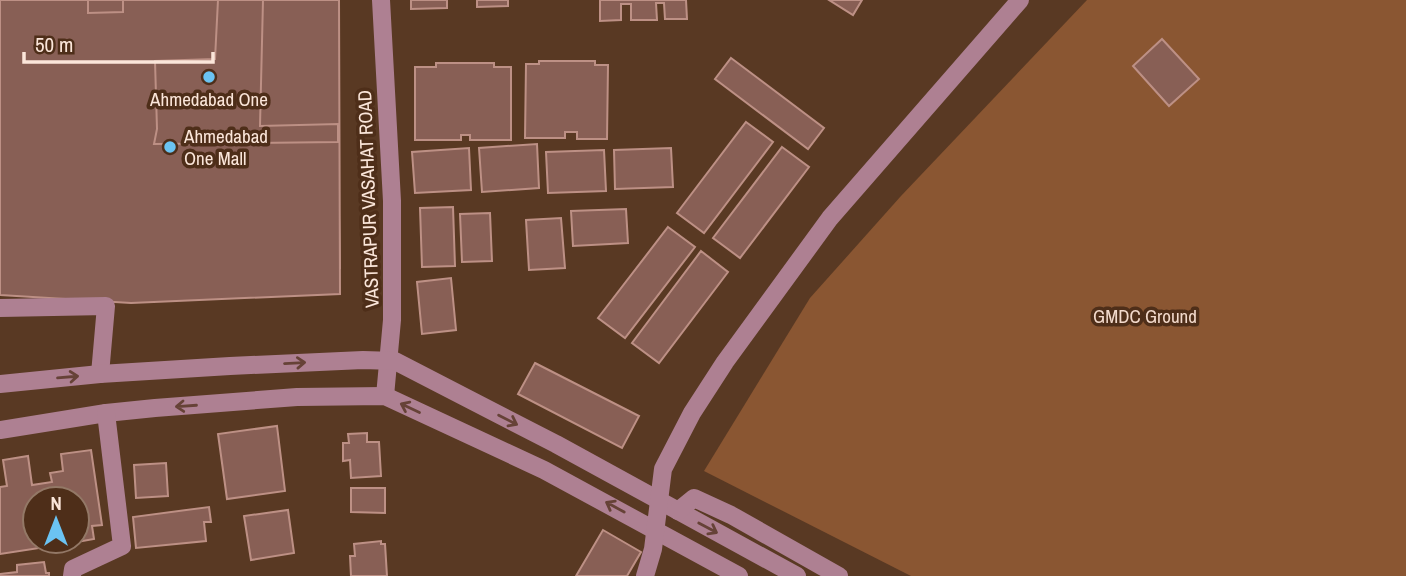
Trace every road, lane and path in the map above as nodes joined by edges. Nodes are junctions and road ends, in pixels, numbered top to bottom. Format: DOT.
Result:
graph roads {
  1 [pos="381,0"];
  2 [pos="1020,0"];
  3 [pos="0,308"];
  4 [pos="388,361"];
  5 [pos="100,374"];
  6 [pos="0,384"];
  7 [pos="385,396"];
  8 [pos="106,413"];
  9 [pos="0,430"];
  10 [pos="659,501"];
  11 [pos="678,511"];
  12 [pos="655,530"];
  13 [pos="72,576"];
  14 [pos="645,576"];
  15 [pos="739,576"];
  16 [pos="797,576"];
  17 [pos="839,576"];
  1 -- 4 [label="street, VASTRAPUR VASAHAT ROAD"];
  2 -- 10 [label="street"];
  3 -- 5 [label="street"];
  5 -- 4 [label="street, one-way"];
  4 -- 7 [label="street, VASTRAPUR VASAHAT ROAD"];
  4 -- 10 [label="street, one-way"];
  6 -- 5 [label="street, one-way"];
  7 -- 8 [label="street, one-way"];
  12 -- 7 [label="street, one-way"];
  8 -- 9 [label="street"];
  8 -- 13 [label="street"];
  10 -- 11 [label="street"];
  10 -- 12 [label="street"];
  11 -- 16 [label="street, one-way"];
  11 -- 17 [label="street"];
  12 -- 14 [label="street"];
  12 -- 15 [label="street"];
}
